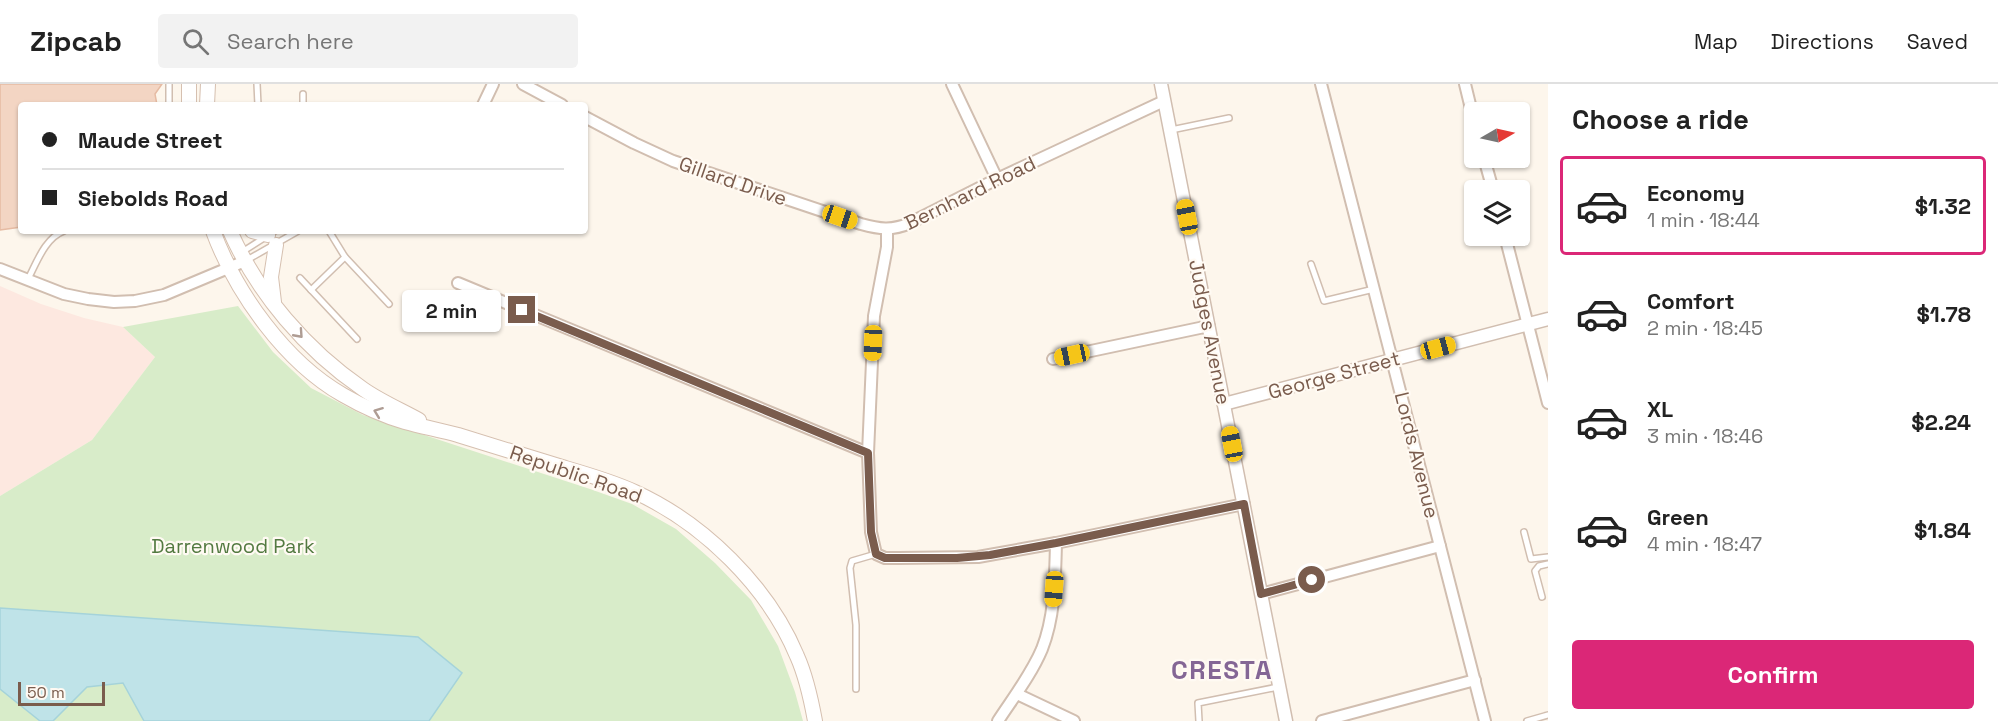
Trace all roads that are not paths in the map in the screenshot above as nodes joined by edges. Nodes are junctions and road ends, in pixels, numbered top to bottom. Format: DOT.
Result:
graph roads {
  1 [pos="169,84"];
  2 [pos="189,84"];
  3 [pos="208,84"];
  4 [pos="257,84"];
  5 [pos="493,84"];
  6 [pos="523,84"];
  7 [pos="952,84"];
  8 [pos="1161,84"];
  9 [pos="1321,84"];
  10 [pos="1465,84"];
  11 [pos="303,94"];
  12 [pos="1164,101"];
  13 [pos="169,102"];
  14 [pos="189,102"];
  15 [pos="207,102"];
  16 [pos="258,102"];
  17 [pos="303,102"];
  18 [pos="484,102"];
  19 [pos="556,102"];
  20 [pos="1469,102"];
  21 [pos="1229,118"];
  22 [pos="588,119"];
  23 [pos="1170,130"];
  24 [pos="997,179"];
  25 [pos="887,230"];
  26 [pos="59,234"];
  27 [pos="214,234"];
  28 [pos="232,234"];
  29 [pos="330,234"];
  30 [pos="273,237"];
  31 [pos="1507,246"];
  32 [pos="243,257"];
  33 [pos="345,257"];
  34 [pos="1311,264"];
  35 [pos="228,265"];
  36 [pos="0,269"];
  37 [pos="300,278"];
  38 [pos="28,279"];
  39 [pos="458,283"];
  40 [pos="1374,289"];
  41 [pos="311,290"];
  42 [pos="274,304"];
  43 [pos="389,304"];
  44 [pos="1548,319"];
  45 [pos="1528,324"];
  46 [pos="1209,326"];
  47 [pos="357,339"];
  48 [pos="1053,359"];
  49 [pos="1393,360"];
  50 [pos="1548,403"];
  51 [pos="1224,404"];
  52 [pos="435,428"];
  53 [pos="868,453"];
  54 [pos="1244,504"];
  55 [pos="1524,532"];
  56 [pos="1056,543"];
  57 [pos="1440,546"];
  58 [pos="876,554"];
  59 [pos="1548,557"];
  60 [pos="1548,564"];
  61 [pos="1261,594"];
  62 [pos="1542,597"];
  63 [pos="1475,680"];
  64 [pos="1280,687"];
  65 [pos="856,689"];
  66 [pos="1017,694"];
  67 [pos="1548,715"];
  68 [pos="815,721"];
  69 [pos="998,721"];
  70 [pos="1074,721"];
  71 [pos="1199,721"];
  72 [pos="1286,721"];
  73 [pos="1322,721"];
  74 [pos="1485,721"];
  75 [pos="1527,721"];
  1 -- 13 [label="lane"];
  2 -- 14 [label="main road"];
  3 -- 15 [label="main road"];
  4 -- 16 [label="lane"];
  5 -- 18 [label="street"];
  6 -- 19 [label="street"];
  7 -- 24 [label="street"];
  8 -- 12 [label="street, Judges Avenue"];
  9 -- 40 [label="street, Lords Avenue"];
  10 -- 20 [label="street"];
  11 -- 17 [label="lane"];
  12 -- 23 [label="street, Judges Avenue"];
  12 -- 24 [label="street, Bernhard Road"];
  21 -- 23 [label="lane"];
  22 -- 25 [label="street, Gillard Drive"];
  23 -- 46 [label="street, Judges Avenue"];
  24 -- 25 [label="street, Bernhard Road"];
  25 -- 53 [label="street, Bernhard Road"];
  26 -- 38 [label="lane"];
  27 -- 35 [label="main road, Republic Road"];
  28 -- 32 [label="main road, Republic Road"];
  29 -- 33 [label="lane"];
  30 -- 32 [label="lane"];
  30 -- 32 [label="lane"];
  30 -- 42 [label="main road"];
  31 -- 45 [label="street"];
  32 -- 35 [label="street"];
  32 -- 42 [label="main road, Republic Road"];
  33 -- 41 [label="lane"];
  33 -- 43 [label="lane"];
  34 -- 40 [label="lane"];
  35 -- 38 [label="street"];
  52 -- 35 [label="main road, Republic Road, one-way"];
  36 -- 38 [label="street"];
  37 -- 41 [label="lane"];
  39 -- 53 [label="street"];
  40 -- 49 [label="street, Lords Avenue"];
  41 -- 47 [label="lane"];
  42 -- 52 [label="main road, Republic Road, one-way"];
  44 -- 45 [label="street, George Street"];
  45 -- 49 [label="street, George Street"];
  45 -- 50 [label="street"];
  46 -- 48 [label="street"];
  46 -- 51 [label="street, Judges Avenue"];
  49 -- 51 [label="street, George Street"];
  49 -- 57 [label="street, Lords Avenue"];
  51 -- 54 [label="street, Judges Avenue"];
  52 -- 68 [label="main road, Republic Road"];
  53 -- 58 [label="street, Bernhard Road"];
  54 -- 56 [label="street"];
  54 -- 61 [label="street, Judges Avenue"];
  55 -- 59 [label="lane"];
  56 -- 58 [label="street"];
  56 -- 66 [label="street"];
  57 -- 61 [label="street"];
  57 -- 63 [label="street, Lords Avenue"];
  58 -- 65 [label="lane"];
  60 -- 62 [label="lane"];
  61 -- 64 [label="street, Judges Avenue"];
  63 -- 73 [label="street"];
  63 -- 74 [label="street, Lords Avenue"];
  64 -- 71 [label="lane"];
  64 -- 72 [label="street, Judges Avenue"];
  66 -- 69 [label="street"];
  66 -- 70 [label="street"];
  67 -- 75 [label="lane"];
}
